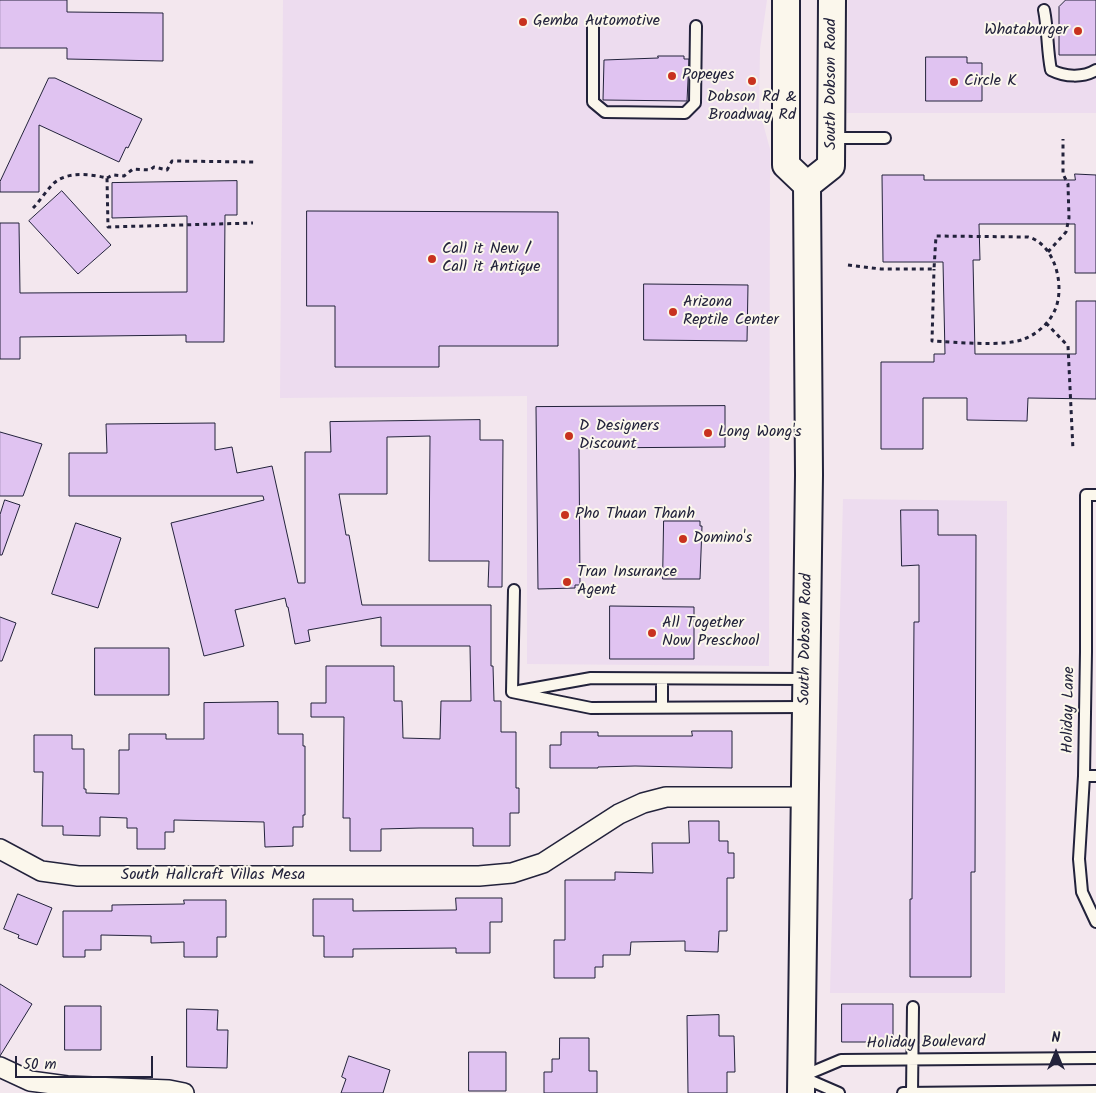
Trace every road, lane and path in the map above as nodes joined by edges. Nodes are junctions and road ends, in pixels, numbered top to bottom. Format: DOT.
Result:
graph roads {
  1 [pos="786,0"];
  2 [pos="832,0"];
  3 [pos="1044,10"];
  4 [pos="593,24"];
  5 [pos="696,26"];
  6 [pos="1096,70"];
  7 [pos="832,138"];
  8 [pos="885,138"];
  9 [pos="1063,139"];
  10 [pos="254,162"];
  11 [pos="107,178"];
  12 [pos="807,186"];
  13 [pos="32,208"];
  14 [pos="253,223"];
  15 [pos="1048,252"];
  16 [pos="848,265"];
  17 [pos="934,269"];
  18 [pos="1046,323"];
  19 [pos="1073,450"];
  20 [pos="1091,495"];
  21 [pos="514,590"];
  22 [pos="1091,652"];
  23 [pos="662,679"];
  24 [pos="807,680"];
  25 [pos="512,692"];
  26 [pos="662,707"];
  27 [pos="807,707"];
  28 [pos="1084,776"];
  29 [pos="1096,776"];
  30 [pos="806,797"];
  31 [pos="0,850"];
  32 [pos="1096,922"];
  33 [pos="913,1007"];
  34 [pos="913,1058"];
  35 [pos="1096,1058"];
  36 [pos="0,1068"];
  37 [pos="801,1085"];
  38 [pos="1096,1091"];
  39 [pos="184,1093"];
  40 [pos="839,1093"];
  41 [pos="903,1093"];
  42 [pos="912,1093"];
  1 -- 12 [label="main road"];
  2 -- 7 [label="main road, South Dobson Road"];
  3 -- 6 [label="lane"];
  4 -- 5 [label="lane"];
  7 -- 8 [label="lane"];
  7 -- 12 [label="main road, South Dobson Road"];
  9 -- 15 [label="path"];
  10 -- 11 [label="path"];
  11 -- 13 [label="path"];
  11 -- 14 [label="path"];
  12 -- 24 [label="main road, South Dobson Road"];
  15 -- 17 [label="path"];
  15 -- 18 [label="path"];
  16 -- 17 [label="path"];
  17 -- 18 [label="path"];
  18 -- 19 [label="path"];
  20 -- 22 [label="lane, Holiday Lane"];
  21 -- 25 [label="lane"];
  22 -- 28 [label="lane, Holiday Lane"];
  23 -- 24 [label="lane"];
  23 -- 25 [label="lane"];
  23 -- 26 [label="lane"];
  24 -- 27 [label="main road, South Dobson Road"];
  25 -- 26 [label="lane"];
  26 -- 27 [label="lane"];
  27 -- 30 [label="main road, South Dobson Road"];
  28 -- 29 [label="lane"];
  28 -- 32 [label="lane, Holiday Lane"];
  30 -- 31 [label="street, South Hallcraft Villas Mesa"];
  30 -- 37 [label="main road, South Dobson Road"];
  33 -- 34 [label="lane"];
  34 -- 35 [label="lane, Holiday Boulevard"];
  34 -- 37 [label="lane, Holiday Boulevard"];
  34 -- 42 [label="lane"];
  36 -- 39 [label="street"];
  37 -- 40 [label="lane"];
  38 -- 42 [label="lane"];
  41 -- 42 [label="lane"];
}
